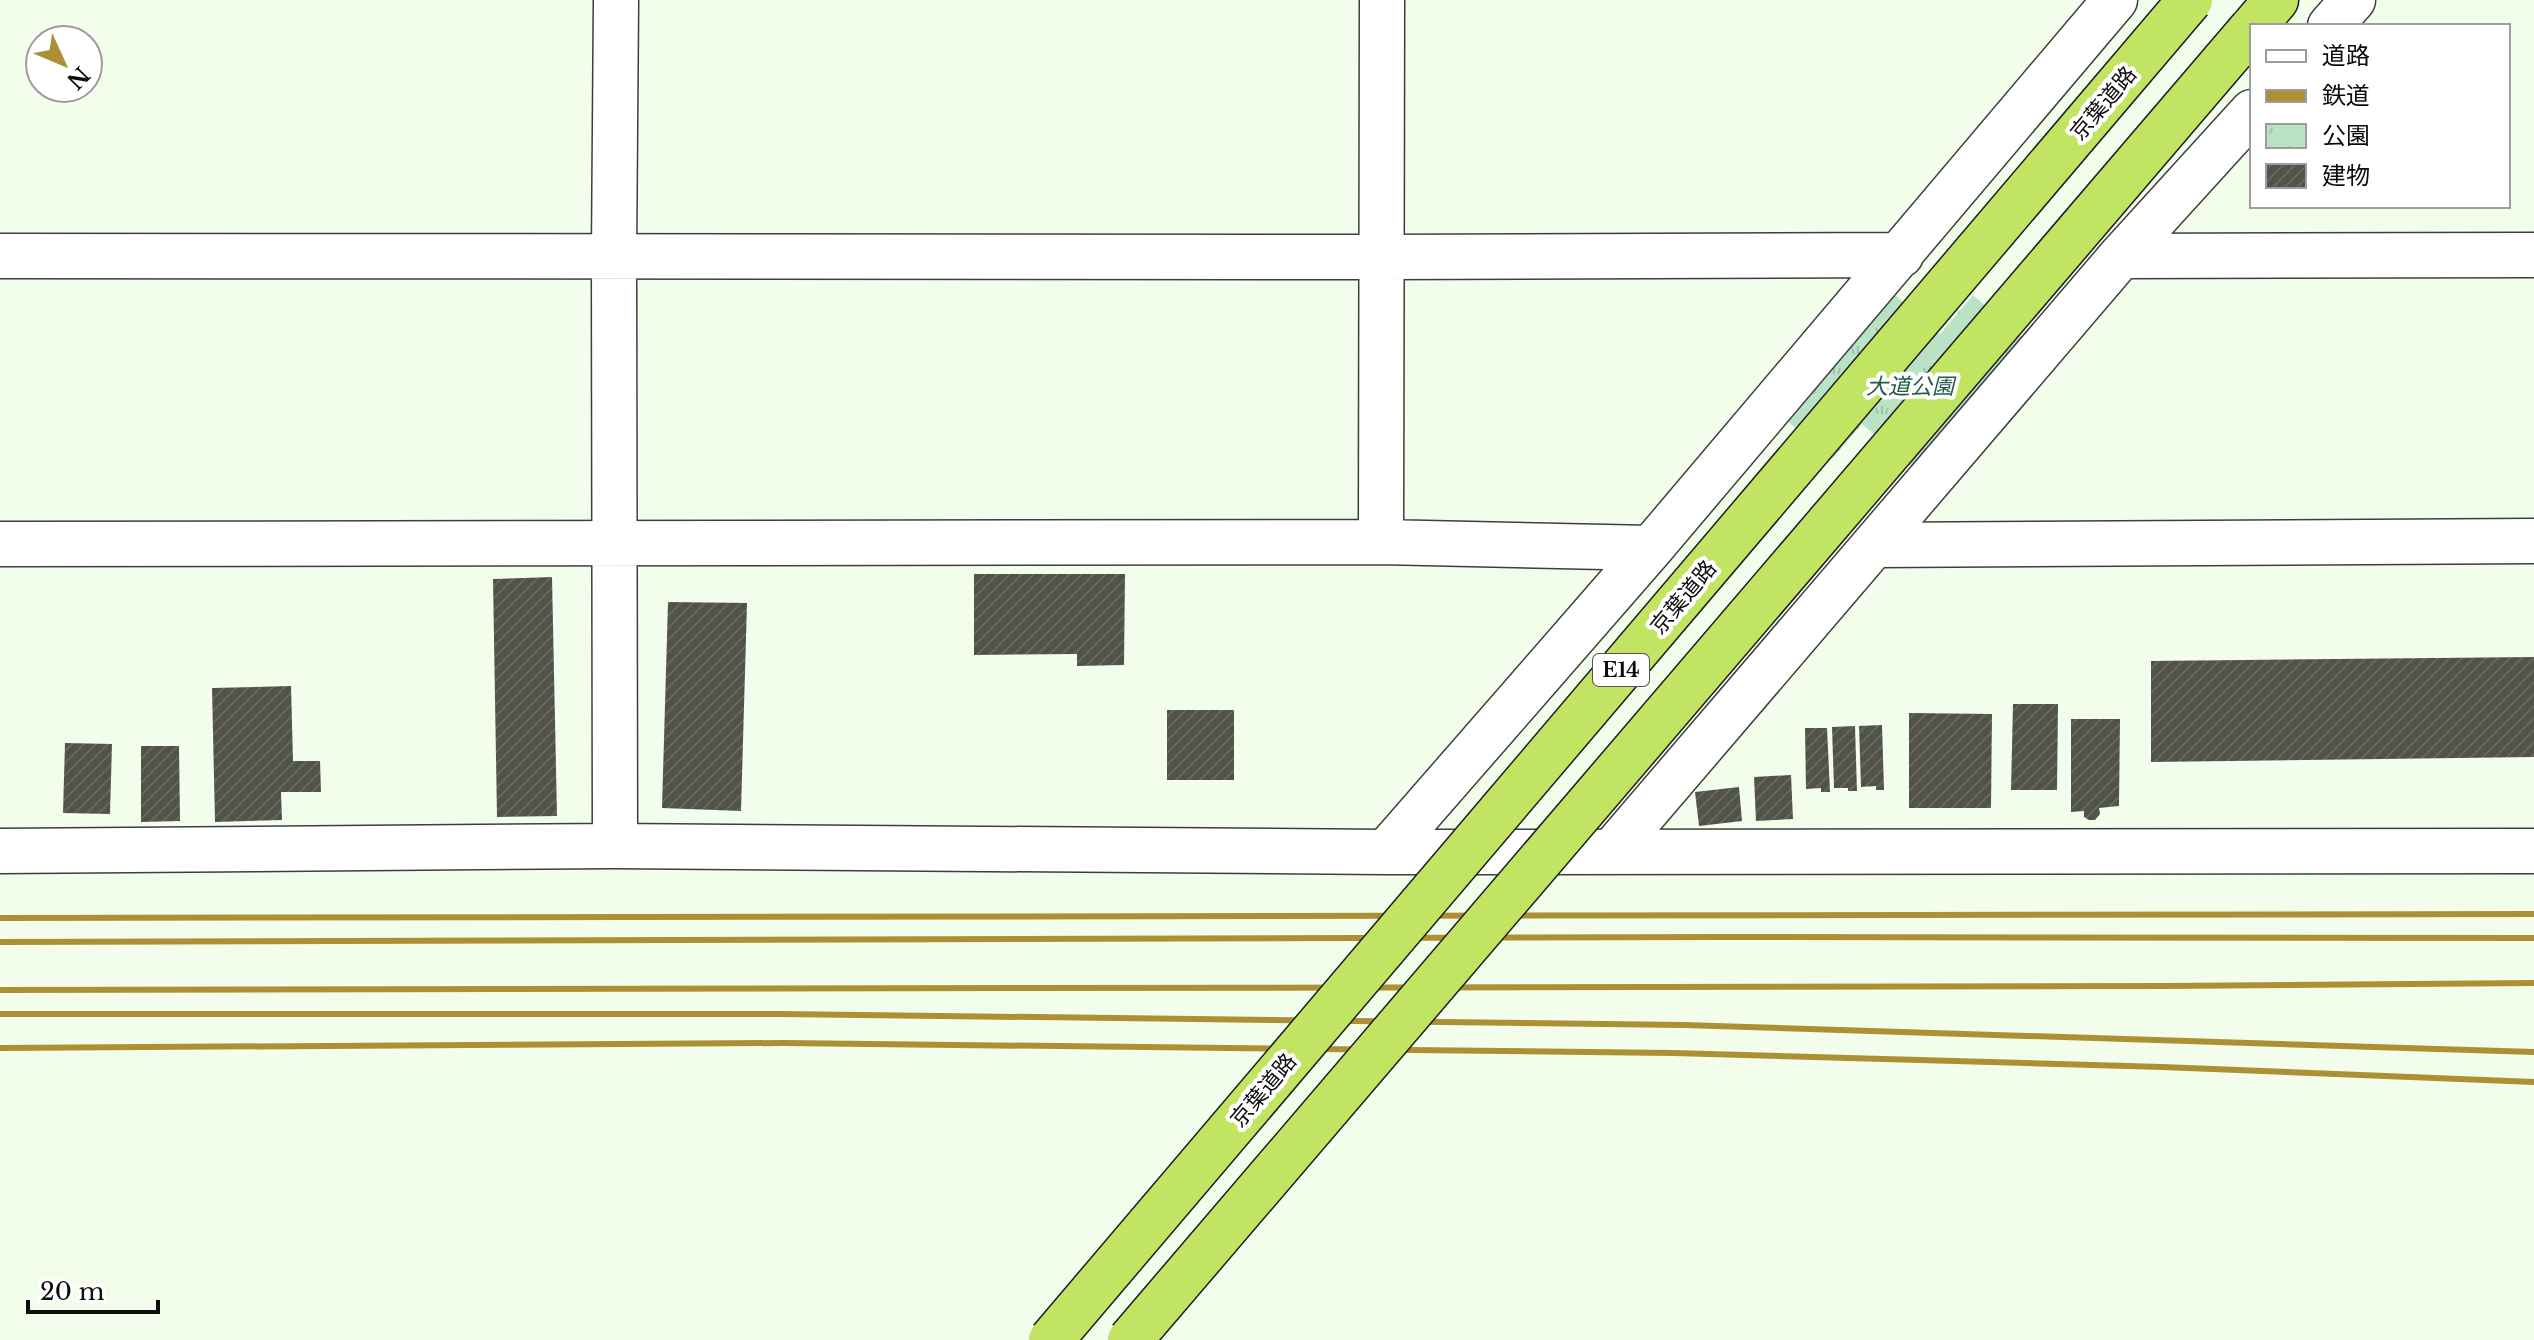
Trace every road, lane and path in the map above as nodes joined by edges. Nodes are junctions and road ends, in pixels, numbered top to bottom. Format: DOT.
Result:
graph roads {
  1 [pos="616,0"];
  2 [pos="1382,0"];
  3 [pos="2115,0"];
  4 [pos="2190,0"];
  5 [pos="2276,0"];
  6 [pos="2353,0"];
  7 [pos="2256,24"];
  8 [pos="2332,24"];
  9 [pos="2250,31"];
  10 [pos="2250,114"];
  11 [pos="1901,255"];
  12 [pos="2534,255"];
  13 [pos="0,256"];
  14 [pos="614,256"];
  15 [pos="2121,256"];
  16 [pos="1383,257"];
  17 [pos="2534,541"];
  18 [pos="1381,542"];
  19 [pos="615,543"];
  20 [pos="0,544"];
  21 [pos="1875,545"];
  22 [pos="1651,548"];
  23 [pos="615,846"];
  24 [pos="1613,850"];
  25 [pos="0,851"];
  26 [pos="2534,851"];
  27 [pos="1386,852"];
  28 [pos="1051,1340"];
  29 [pos="1130,1340"];
  1 -- 14 [label="street"];
  2 -- 16 [label="street"];
  3 -- 11 [label="street"];
  4 -- 28 [label="highway, 京葉道路 / E14, bridge"];
  5 -- 7 [label="highway, E14"];
  6 -- 8 [label="street"];
  9 -- 29 [label="highway, E14, bridge"];
  10 -- 15 [label="street"];
  11 -- 16 [label="street"];
  11 -- 22 [label="street"];
  12 -- 15 [label="street"];
  13 -- 14 [label="street"];
  14 -- 16 [label="street"];
  14 -- 19 [label="street"];
  15 -- 21 [label="street"];
  16 -- 18 [label="street"];
  17 -- 21 [label="street"];
  18 -- 19 [label="street"];
  18 -- 22 [label="street"];
  19 -- 20 [label="street"];
  19 -- 23 [label="street"];
  21 -- 24 [label="street"];
  22 -- 27 [label="street"];
  23 -- 25 [label="street"];
  23 -- 27 [label="street"];
  24 -- 26 [label="street"];
  24 -- 27 [label="street"];
}
